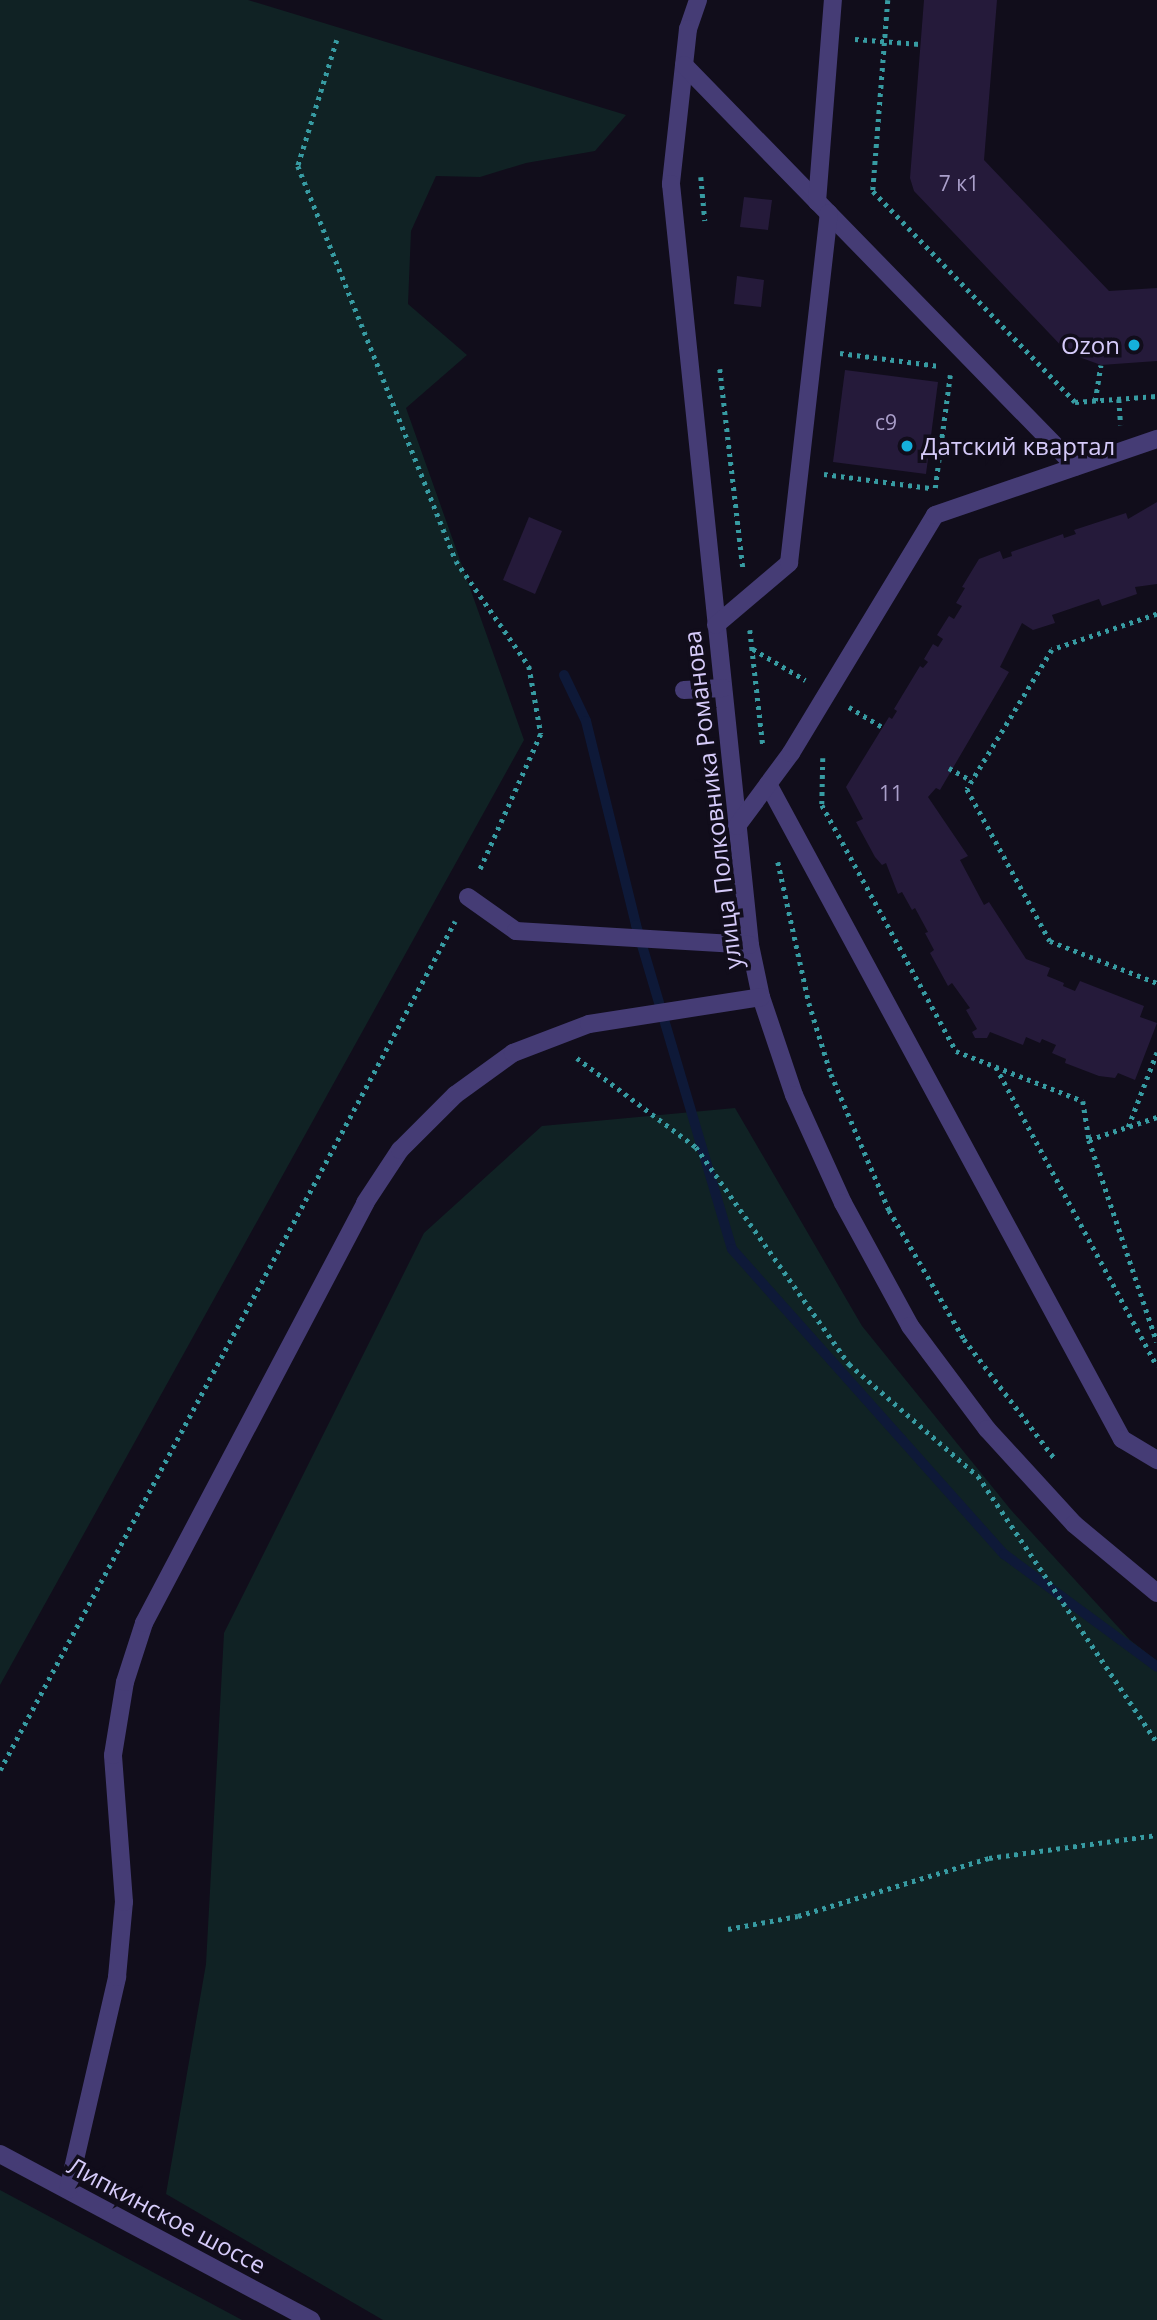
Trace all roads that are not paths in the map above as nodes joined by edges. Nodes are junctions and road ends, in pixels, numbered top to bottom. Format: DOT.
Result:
graph roads {
  1 [pos="698,0"];
  2 [pos="833,0"];
  3 [pos="684,65"];
  4 [pos="823,208"];
  5 [pos="1157,439"];
  6 [pos="1076,467"];
  7 [pos="716,625"];
  8 [pos="723,688"];
  9 [pos="684,690"];
  10 [pos="768,784"];
  11 [pos="737,825"];
  12 [pos="468,897"];
  13 [pos="750,945"];
  14 [pos="761,998"];
  15 [pos="1157,1460"];
  16 [pos="1157,1593"];
  17 [pos="0,2154"];
  18 [pos="68,2190"];
  19 [pos="311,2320"];
  1 -- 3 [label="street, улица Полковника Романова"];
  2 -- 4 [label="street"];
  3 -- 4 [label="street"];
  3 -- 7 [label="street, улица Полковника Романова"];
  4 -- 6 [label="street"];
  4 -- 7 [label="street"];
  5 -- 6 [label="street"];
  6 -- 10 [label="street"];
  7 -- 8 [label="street, улица Полковника Романова"];
  8 -- 9 [label="street"];
  8 -- 11 [label="street, улица Полковника Романова"];
  10 -- 11 [label="street"];
  10 -- 15 [label="street"];
  11 -- 13 [label="street, улица Полковника Романова"];
  12 -- 13 [label="street"];
  13 -- 14 [label="street, улица Полковника Романова"];
  14 -- 16 [label="street, улица Полковника Романова"];
  14 -- 18 [label="street"];
  17 -- 18 [label="street, Липкинское шоссе"];
  18 -- 19 [label="street, Липкинское шоссе"];
}
